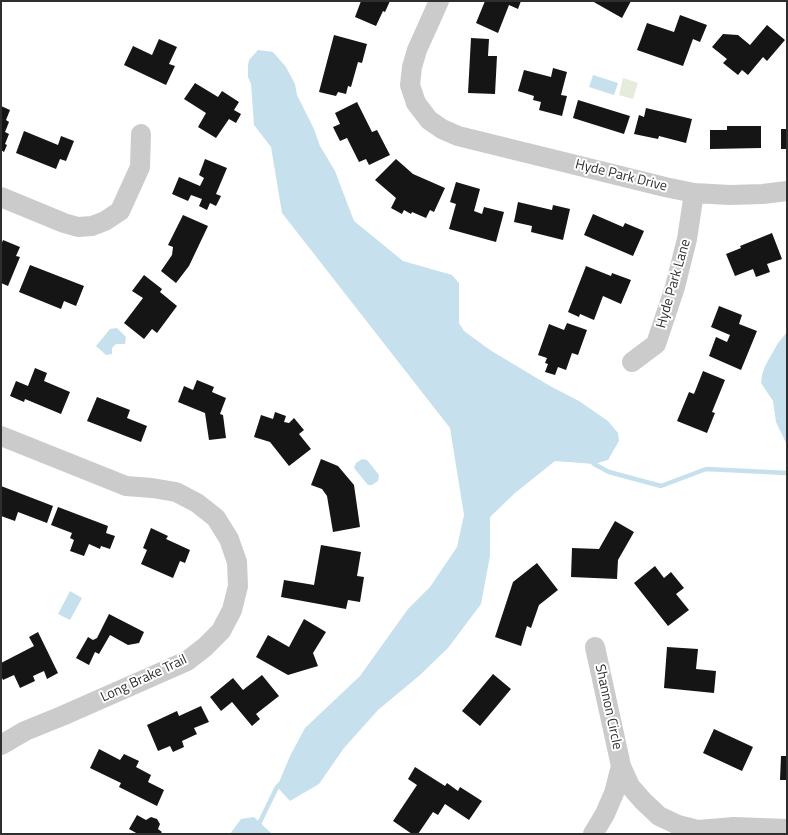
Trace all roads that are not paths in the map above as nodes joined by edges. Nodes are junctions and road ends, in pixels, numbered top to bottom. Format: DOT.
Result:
graph roads {
  1 [pos="438,1"];
  2 [pos="141,134"];
  3 [pos="787,191"];
  4 [pos="694,193"];
  5 [pos="1,197"];
  6 [pos="632,362"];
  7 [pos="1,436"];
  8 [pos="595,647"];
  9 [pos="1,746"];
  10 [pos="621,766"];
  11 [pos="698,830"];
  12 [pos="787,830"];
  13 [pos="593,834"];
  14 [pos="670,834"];
  1 -- 4 [label="street, Hyde Park Drive"];
  2 -- 5 [label="street"];
  3 -- 4 [label="street, Hyde Park Drive"];
  4 -- 6 [label="street, Hyde Park Lane"];
  7 -- 9 [label="street, Long Brake Trail"];
  8 -- 10 [label="street, Shannon Circle"];
  10 -- 11 [label="street, Shannon Circle"];
  10 -- 13 [label="street, Shannon Circle"];
  11 -- 12 [label="street"];
  11 -- 14 [label="street"];
}
